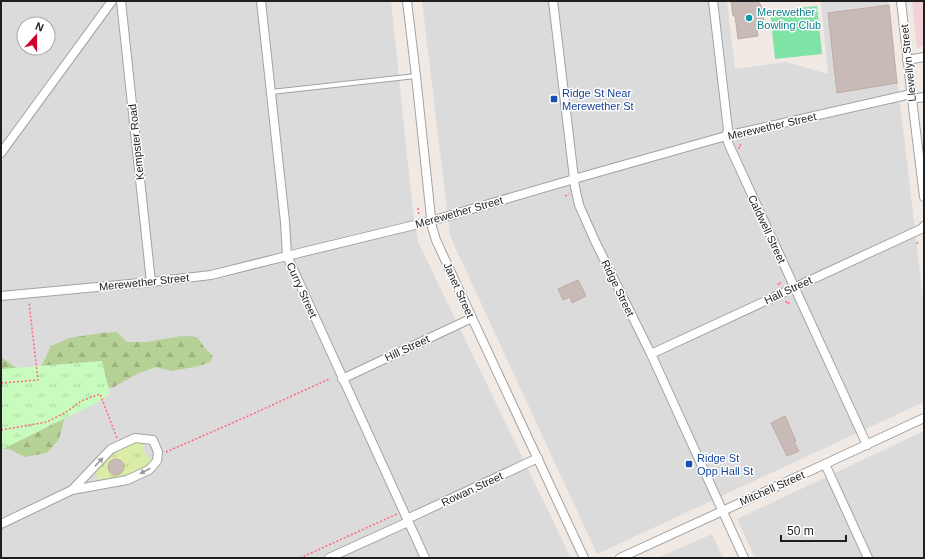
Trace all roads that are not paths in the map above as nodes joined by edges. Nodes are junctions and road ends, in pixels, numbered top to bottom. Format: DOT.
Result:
graph roads {
  1 [pos="112,1"];
  2 [pos="121,1"];
  3 [pos="261,1"];
  4 [pos="407,1"];
  5 [pos="553,1"];
  6 [pos="712,1"];
  7 [pos="901,1"];
  8 [pos="924,57"];
  9 [pos="907,60"];
  10 [pos="416,76"];
  11 [pos="271,92"];
  12 [pos="911,97"];
  13 [pos="924,97"];
  14 [pos="726,136"];
  15 [pos="1,153"];
  16 [pos="574,178"];
  17 [pos="924,197"];
  18 [pos="431,221"];
  19 [pos="924,226"];
  20 [pos="287,256"];
  21 [pos="151,282"];
  22 [pos="795,287"];
  23 [pos="1,296"];
  24 [pos="472,318"];
  25 [pos="651,354"];
  26 [pos="342,379"];
  27 [pos="924,418"];
  28 [pos="867,445"];
  29 [pos="538,458"];
  30 [pos="825,464"];
  31 [pos="72,490"];
  32 [pos="722,511"];
  33 [pos="407,521"];
  34 [pos="1,524"];
  35 [pos="328,558"];
  36 [pos="425,558"];
  37 [pos="584,558"];
  38 [pos="620,558"];
  39 [pos="744,558"];
  40 [pos="868,558"];
  1 -- 15 [label="street"];
  2 -- 21 [label="street, Kempster Road"];
  3 -- 11 [label="street, Curry Street"];
  4 -- 10 [label="street, Janet Street"];
  5 -- 16 [label="street, Ridge Street"];
  6 -- 14 [label="street, Caldwell Street"];
  7 -- 9 [label="street, Llewellyn Street"];
  8 -- 9 [label="street"];
  9 -- 12 [label="street, Llewellyn Street"];
  10 -- 11 [label="lane"];
  10 -- 18 [label="street, Janet Street"];
  11 -- 20 [label="street, Curry Street"];
  12 -- 13 [label="street, Merewether Street"];
  12 -- 14 [label="street, Merewether Street"];
  12 -- 17 [label="street, Llewellyn Street"];
  14 -- 16 [label="street, Merewether Street"];
  14 -- 22 [label="street, Caldwell Street"];
  16 -- 18 [label="street, Merewether Street"];
  16 -- 25 [label="street, Ridge Street"];
  18 -- 20 [label="street, Merewether Street"];
  18 -- 24 [label="street, Janet Street"];
  19 -- 22 [label="street, Hall Street"];
  20 -- 21 [label="street, Merewether Street"];
  20 -- 26 [label="street, Curry Street"];
  21 -- 23 [label="street, Merewether Street"];
  22 -- 25 [label="street, Hall Street"];
  22 -- 28 [label="street, Caldwell Street"];
  24 -- 26 [label="street, Hill Street"];
  24 -- 29 [label="street, Janet Street"];
  25 -- 32 [label="street, Ridge Street"];
  26 -- 33 [label="street, Curry Street"];
  27 -- 28 [label="street, Mitchell Street"];
  28 -- 30 [label="street, Mitchell Street"];
  29 -- 33 [label="street, Rowan Street"];
  29 -- 37 [label="street, Janet Street"];
  30 -- 32 [label="street, Mitchell Street"];
  30 -- 40 [label="street"];
  31 -- 31 [label="street, one-way"];
  31 -- 34 [label="street"];
  32 -- 38 [label="street, Mitchell Street"];
  32 -- 39 [label="street, Ridge Street"];
  33 -- 35 [label="street, Rowan Street"];
  33 -- 36 [label="street, Curry Street"];
}
